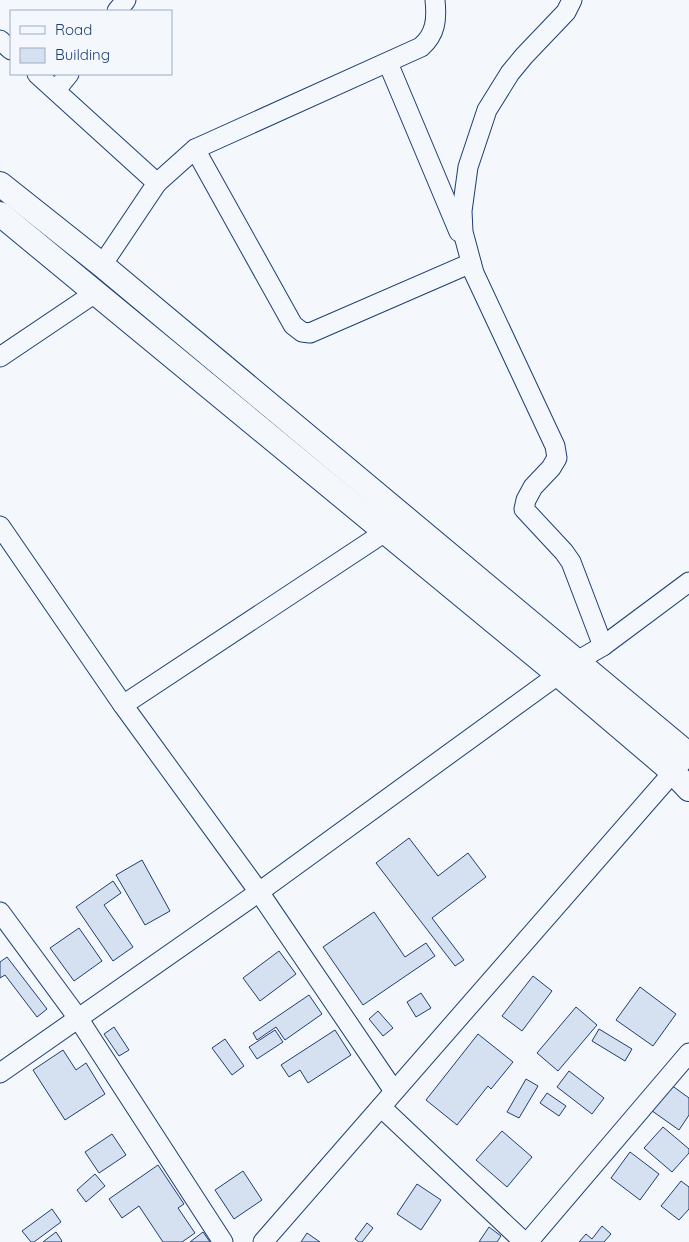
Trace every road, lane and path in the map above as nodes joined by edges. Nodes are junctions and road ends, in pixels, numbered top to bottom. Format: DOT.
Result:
graph roads {
  1 [pos="126,0"];
  2 [pos="572,0"];
  3 [pos="441,1"];
  4 [pos="118,10"];
  5 [pos="0,40"];
  6 [pos="10,49"];
  7 [pos="388,63"];
  8 [pos="38,75"];
  9 [pos="68,75"];
  10 [pos="56,90"];
  11 [pos="195,149"];
  12 [pos="0,184"];
  13 [pos="158,184"];
  14 [pos="0,214"];
  15 [pos="469,258"];
  16 [pos="102,265"];
  17 [pos="95,293"];
  18 [pos="0,357"];
  19 [pos="0,526"];
  20 [pos="385,532"];
  21 [pos="689,582"];
  22 [pos="603,646"];
  23 [pos="568,668"];
  24 [pos="123,705"];
  25 [pos="689,754"];
  26 [pos="673,772"];
  27 [pos="689,788"];
  28 [pos="259,892"];
  29 [pos="0,912"];
  30 [pos="78,1018"];
  31 [pos="689,1053"];
  32 [pos="0,1073"];
  33 [pos="394,1091"];
  34 [pos="381,1107"];
  35 [pos="223,1242"];
  36 [pos="262,1242"];
  37 [pos="524,1242"];
  38 [pos="528,1242"];
  1 -- 4 [label="street"];
  2 -- 15 [label="street"];
  3 -- 7 [label="street"];
  5 -- 6 [label="street"];
  7 -- 11 [label="street"];
  7 -- 15 [label="street"];
  8 -- 10 [label="street"];
  9 -- 10 [label="street"];
  10 -- 13 [label="street"];
  11 -- 13 [label="street"];
  11 -- 15 [label="street"];
  12 -- 16 [label="street"];
  13 -- 16 [label="street"];
  14 -- 17 [label="street"];
  15 -- 22 [label="street"];
  16 -- 23 [label="street"];
  17 -- 18 [label="street"];
  17 -- 20 [label="street"];
  19 -- 24 [label="street"];
  20 -- 23 [label="street"];
  20 -- 24 [label="street"];
  21 -- 22 [label="street"];
  22 -- 23 [label="street"];
  23 -- 25 [label="street"];
  23 -- 26 [label="street"];
  23 -- 28 [label="street"];
  24 -- 28 [label="street"];
  25 -- 26 [label="street"];
  26 -- 27 [label="street"];
  26 -- 33 [label="street"];
  28 -- 30 [label="street"];
  28 -- 33 [label="street"];
  29 -- 30 [label="street"];
  30 -- 32 [label="street"];
  30 -- 35 [label="street"];
  31 -- 38 [label="street"];
  33 -- 34 [label="street"];
  34 -- 36 [label="street"];
  34 -- 37 [label="street"];
}
